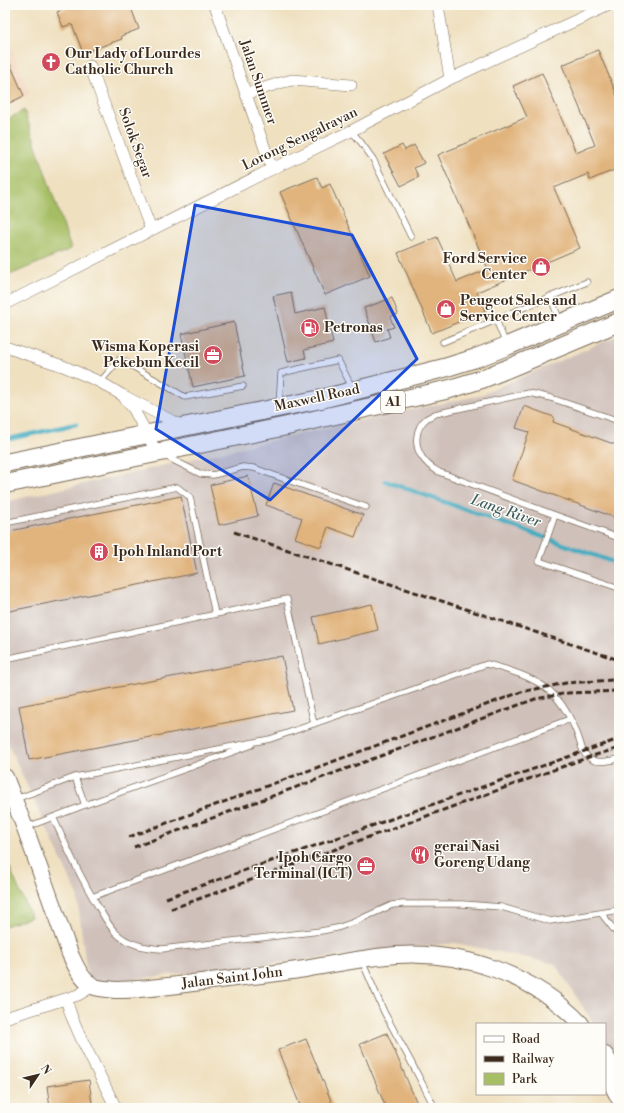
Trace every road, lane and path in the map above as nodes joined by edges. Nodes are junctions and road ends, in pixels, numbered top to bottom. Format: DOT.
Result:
graph roads {
  1 [pos="215,5"];
  2 [pos="438,5"];
  3 [pos="609,5"];
  4 [pos="90,66"];
  5 [pos="450,79"];
  6 [pos="351,85"];
  7 [pos="246,94"];
  8 [pos="351,131"];
  9 [pos="272,169"];
  10 [pos="151,230"];
  11 [pos="411,237"];
  12 [pos="587,282"];
  13 [pos="550,296"];
  14 [pos="619,299"];
  15 [pos="5,304"];
  16 [pos="508,314"];
  17 [pos="619,322"];
  18 [pos="561,323"];
  19 [pos="443,342"];
  20 [pos="507,346"];
  21 [pos="5,347"];
  22 [pos="100,382"];
  23 [pos="243,386"];
  24 [pos="354,391"];
  25 [pos="122,396"];
  26 [pos="279,407"];
  27 [pos="619,421"];
  28 [pos="182,426"];
  29 [pos="147,434"];
  30 [pos="157,452"];
  31 [pos="5,463"];
  32 [pos="5,484"];
  33 [pos="366,507"];
  34 [pos="555,515"];
  35 [pos="5,523"];
  36 [pos="619,538"];
  37 [pos="619,588"];
  38 [pos="216,614"];
  39 [pos="5,659"];
  40 [pos="570,719"];
  41 [pos="314,724"];
  42 [pos="270,739"];
  43 [pos="619,759"];
  44 [pos="5,777"];
  45 [pos="75,777"];
  46 [pos="8,802"];
  47 [pos="85,805"];
  48 [pos="53,817"];
  49 [pos="25,828"];
  50 [pos="92,897"];
  51 [pos="619,910"];
  52 [pos="602,913"];
  53 [pos="619,936"];
  54 [pos="365,968"];
  55 [pos="89,989"];
  56 [pos="66,999"];
  57 [pos="5,1018"];
  58 [pos="568,1023"];
  59 [pos="580,1023"];
  60 [pos="606,1057"];
  61 [pos="606,1073"];
  62 [pos="619,1079"];
  63 [pos="619,1098"];
  64 [pos="434,1106"];
  65 [pos="116,1108"];
  1 -- 7 [label="street, Jalan Summer"];
  2 -- 5 [label="street"];
  3 -- 5 [label="street, Lorong Sengalrayan"];
  4 -- 10 [label="street, Solok Segar"];
  5 -- 8 [label="street, Lorong Sengalrayan"];
  6 -- 7 [label="street"];
  7 -- 9 [label="street, Jalan Summer"];
  8 -- 9 [label="street, Lorong Sengalrayan"];
  8 -- 11 [label="lane"];
  9 -- 10 [label="street, Lorong Sengalrayan"];
  10 -- 15 [label="street, Lorong Sengalrayan"];
  12 -- 13 [label="lane"];
  13 -- 16 [label="lane"];
  13 -- 18 [label="lane"];
  14 -- 18 [label="main road, Maxwell Road / A1"];
  17 -- 30 [label="main road, Maxwell Road / A1"];
  18 -- 20 [label="main road, Maxwell Road / A1"];
  19 -- 20 [label="lane"];
  20 -- 24 [label="main road, Maxwell Road / A1"];
  21 -- 22 [label="street"];
  22 -- 23 [label="lane"];
  22 -- 25 [label="street"];
  24 -- 26 [label="main road, Maxwell Road / A1"];
  24 -- 26 [label="lane"];
  25 -- 28 [label="street"];
  25 -- 29 [label="street"];
  26 -- 28 [label="main road, Maxwell Road / A1"];
  27 -- 34 [label="lane"];
  28 -- 29 [label="main road, Maxwell Road / A1"];
  29 -- 30 [label="street"];
  29 -- 31 [label="main road, Maxwell Road / A1"];
  30 -- 32 [label="main road, Maxwell Road / A1"];
  30 -- 33 [label="lane"];
  34 -- 36 [label="lane"];
  34 -- 37 [label="lane"];
  35 -- 38 [label="lane"];
  38 -- 39 [label="lane"];
  38 -- 41 [label="lane"];
  40 -- 41 [label="lane"];
  40 -- 43 [label="lane"];
  40 -- 50 [label="lane"];
  41 -- 42 [label="lane"];
  42 -- 45 [label="lane"];
  42 -- 47 [label="lane"];
  44 -- 46 [label="street"];
  45 -- 46 [label="lane"];
  45 -- 47 [label="lane"];
  46 -- 49 [label="street"];
  46 -- 55 [label="street"];
  47 -- 48 [label="lane"];
  48 -- 49 [label="lane"];
  48 -- 50 [label="lane"];
  49 -- 55 [label="street"];
  50 -- 52 [label="lane"];
  51 -- 52 [label="lane"];
  52 -- 53 [label="lane"];
  54 -- 55 [label="street, Jalan Saint John"];
  54 -- 58 [label="street, Jalan Saint John"];
  54 -- 64 [label="lane"];
  55 -- 56 [label="street"];
  55 -- 59 [label="street, Jalan Saint John"];
  56 -- 57 [label="street"];
  56 -- 65 [label="street"];
  60 -- 62 [label="street"];
  61 -- 63 [label="street"];
}
